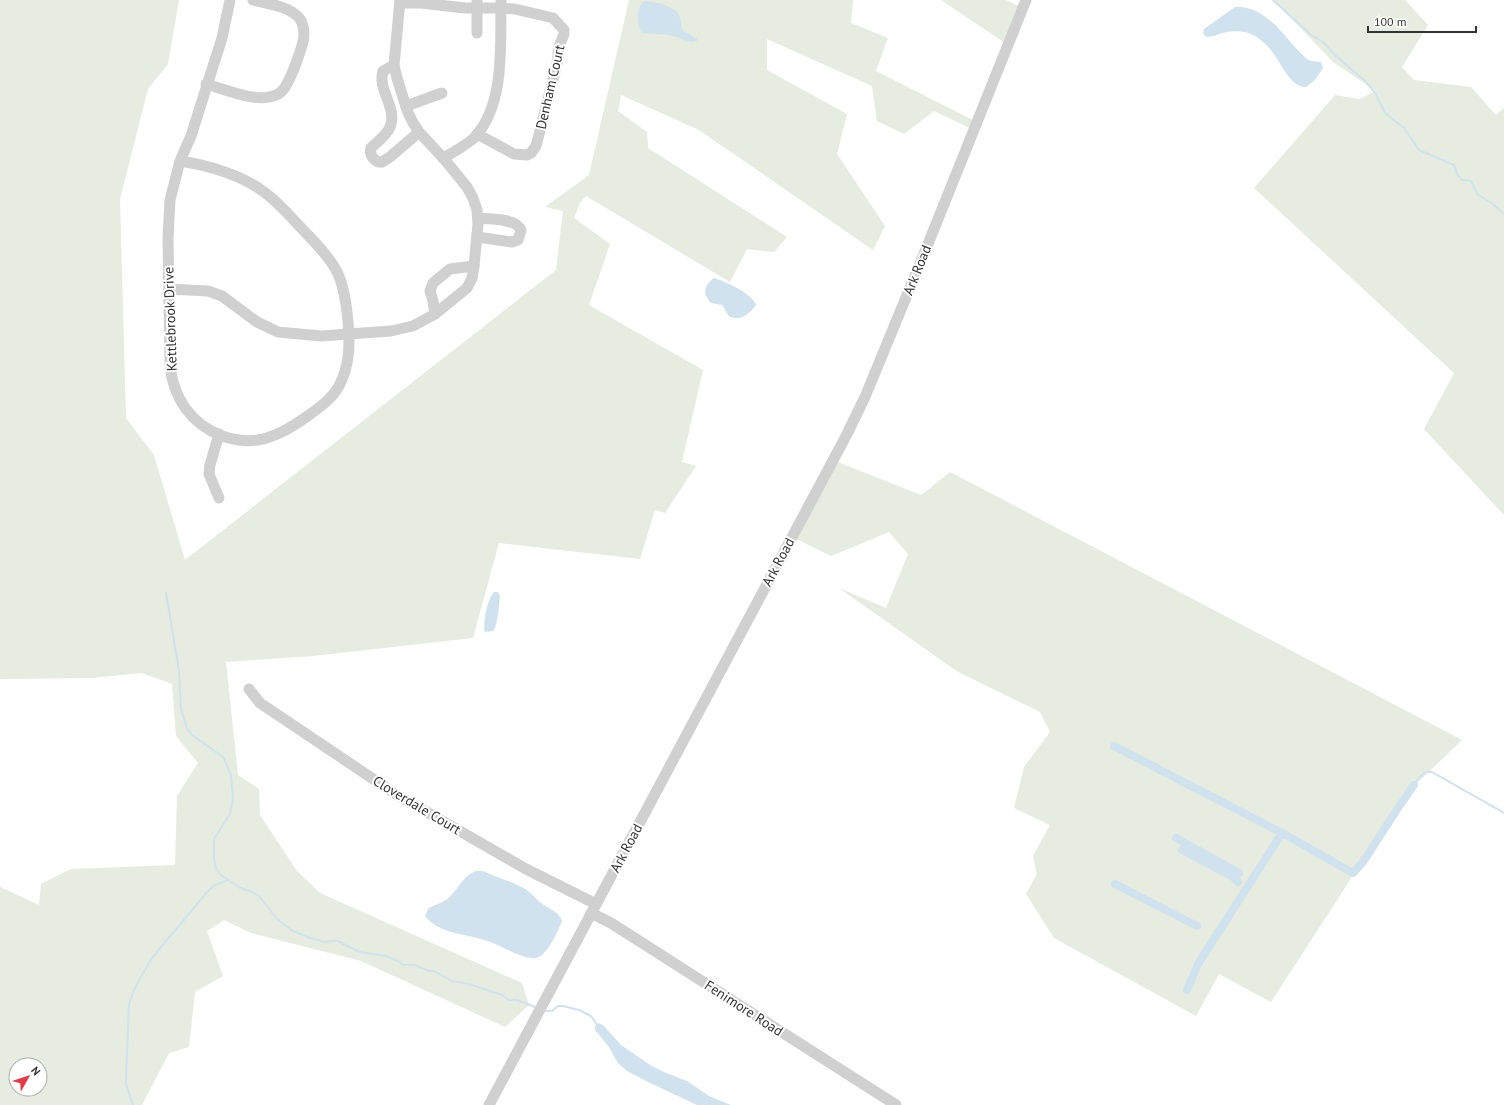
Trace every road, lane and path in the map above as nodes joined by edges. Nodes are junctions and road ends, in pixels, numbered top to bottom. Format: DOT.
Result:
graph roads {
  1 [pos="230,0"];
  2 [pos="253,0"];
  3 [pos="1026,0"];
  4 [pos="400,2"];
  5 [pos="477,4"];
  6 [pos="501,4"];
  7 [pos="524,6"];
  8 [pos="477,33"];
  9 [pos="394,65"];
  10 [pos="206,84"];
  11 [pos="442,93"];
  12 [pos="406,106"];
  13 [pos="419,132"];
  14 [pos="477,134"];
  15 [pos="443,158"];
  16 [pos="180,161"];
  17 [pos="478,218"];
  18 [pos="476,238"];
  19 [pos="474,266"];
  20 [pos="168,289"];
  21 [pos="435,314"];
  22 [pos="349,334"];
  23 [pos="219,434"];
  24 [pos="218,498"];
  25 [pos="249,689"];
  26 [pos="594,908"];
  27 [pos="489,1105"];
  28 [pos="896,1105"];
  1 -- 10 [label="street, Kettlebrook Drive"];
  2 -- 10 [label="street"];
  3 -- 26 [label="street, Ark Road"];
  4 -- 5 [label="street, Denham Court"];
  4 -- 9 [label="street"];
  5 -- 6 [label="street, Denham Court"];
  5 -- 8 [label="street"];
  6 -- 7 [label="street, Denham Court"];
  6 -- 14 [label="street"];
  7 -- 14 [label="street, Denham Court"];
  9 -- 12 [label="street"];
  9 -- 13 [label="street"];
  10 -- 16 [label="street, Kettlebrook Drive"];
  11 -- 12 [label="street"];
  12 -- 13 [label="street"];
  13 -- 15 [label="street"];
  14 -- 15 [label="street"];
  15 -- 17 [label="street"];
  16 -- 20 [label="street, Kettlebrook Drive"];
  16 -- 22 [label="street, Kettlebrook Drive"];
  17 -- 18 [label="street"];
  17 -- 18 [label="street"];
  18 -- 19 [label="street"];
  19 -- 21 [label="street"];
  19 -- 21 [label="street"];
  20 -- 22 [label="street"];
  20 -- 23 [label="street, Kettlebrook Drive"];
  21 -- 22 [label="street"];
  22 -- 23 [label="street, Kettlebrook Drive"];
  23 -- 24 [label="street"];
  25 -- 26 [label="street, Cloverdale Court"];
  26 -- 27 [label="street, Ark Road"];
  26 -- 28 [label="street, Fenimore Road"];
}
